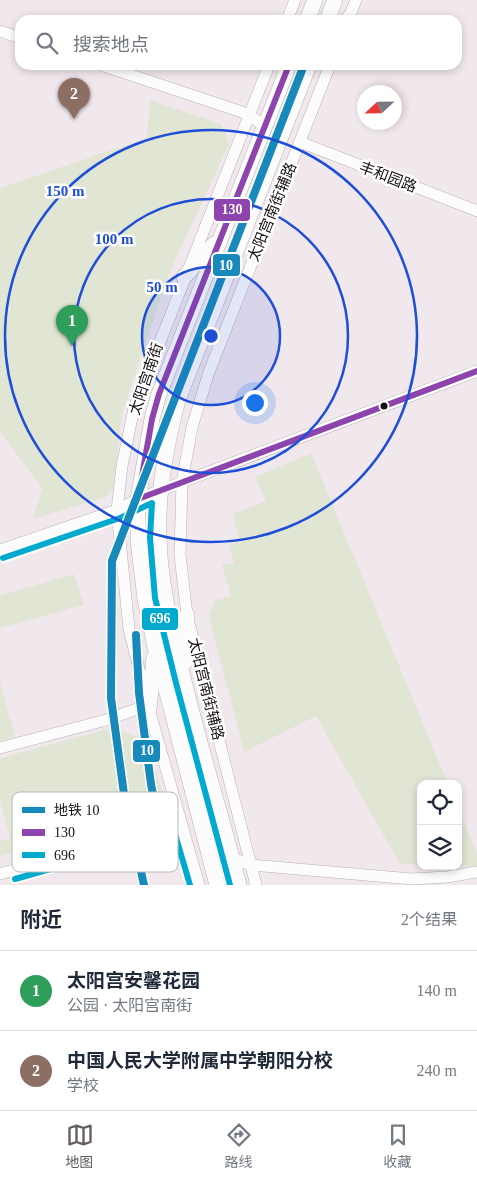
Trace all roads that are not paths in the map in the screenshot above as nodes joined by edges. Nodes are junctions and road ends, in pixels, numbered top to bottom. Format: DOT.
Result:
graph roads {
  1 [pos="295,0"];
  2 [pos="314,0"];
  3 [pos="335,0"];
  4 [pos="356,0"];
  5 [pos="289,15"];
  6 [pos="309,15"];
  7 [pos="329,15"];
  8 [pos="350,15"];
  9 [pos="0,31"];
  10 [pos="15,36"];
  11 [pos="116,70"];
  12 [pos="267,70"];
  13 [pos="287,70"];
  14 [pos="307,70"];
  15 [pos="313,70"];
  16 [pos="328,70"];
  17 [pos="300,89"];
  18 [pos="249,115"];
  19 [pos="264,126"];
  20 [pos="300,142"];
  21 [pos="477,211"];
  22 [pos="220,238"];
  23 [pos="184,277"];
  24 [pos="477,371"];
  25 [pos="182,482"];
  26 [pos="161,490"];
  27 [pos="138,499"];
  28 [pos="117,510"];
  29 [pos="0,550"];
  30 [pos="187,615"];
  31 [pos="155,647"];
  32 [pos="184,681"];
  33 [pos="148,707"];
  34 [pos="0,748"];
  35 [pos="172,792"];
  36 [pos="178,812"];
  37 [pos="181,823"];
  38 [pos="178,824"];
  39 [pos="232,858"];
  40 [pos="251,865"];
  41 [pos="477,872"];
  42 [pos="199,885"];
  43 [pos="218,885"];
  44 [pos="238,885"];
  45 [pos="256,885"];
  1 -- 5 [label="street"];
  2 -- 6 [label="main road"];
  3 -- 7 [label="main road"];
  4 -- 8 [label="street"];
  9 -- 10 [label="street"];
  11 -- 18 [label="street"];
  12 -- 18 [label="street, 太阳宫南街"];
  13 -- 19 [label="main road, 太阳宫南街"];
  14 -- 17 [label="main road"];
  15 -- 17 [label="main road"];
  16 -- 20 [label="street, 太阳宫南街辅路"];
  17 -- 26 [label="main road"];
  18 -- 19 [label="street"];
  18 -- 23 [label="street, 太阳宫南街"];
  19 -- 22 [label="main road, 太阳宫南街"];
  20 -- 21 [label="street, 丰和园路"];
  20 -- 25 [label="street, 太阳宫南街辅路"];
  22 -- 23 [label="main road"];
  22 -- 27 [label="main road, 太阳宫南街"];
  23 -- 28 [label="street, 太阳宫南街"];
  24 -- 25 [label="street"];
  25 -- 26 [label="street"];
  25 -- 30 [label="street, 太阳宫南街辅路"];
  26 -- 27 [label="street"];
  26 -- 32 [label="main road"];
  27 -- 28 [label="street"];
  27 -- 31 [label="main road, 太阳宫南街"];
  28 -- 29 [label="street"];
  28 -- 33 [label="street, 太阳宫南街"];
  30 -- 32 [label="main road"];
  30 -- 40 [label="street, 太阳宫南街辅路"];
  31 -- 33 [label="main road"];
  31 -- 43 [label="main road, 太阳宫南街"];
  32 -- 39 [label="main road"];
  33 -- 34 [label="street"];
  33 -- 35 [label="street"];
  36 -- 37 [label="street"];
  37 -- 38 [label="street"];
  37 -- 42 [label="street"];
  39 -- 40 [label="street"];
  39 -- 44 [label="main road"];
  40 -- 41 [label="street"];
  40 -- 45 [label="street, 太阳宫南街辅路"];
}
